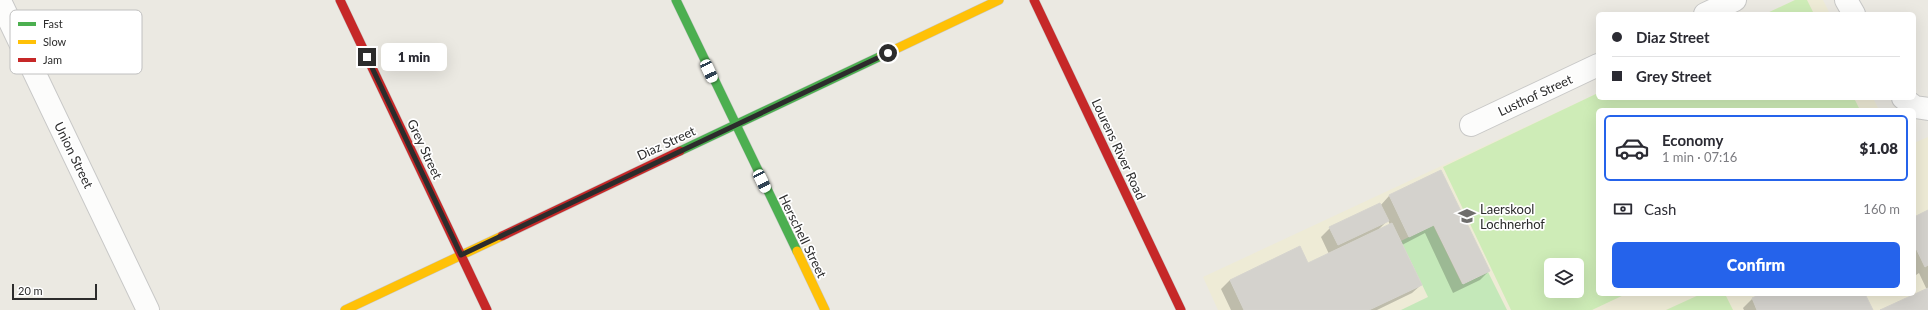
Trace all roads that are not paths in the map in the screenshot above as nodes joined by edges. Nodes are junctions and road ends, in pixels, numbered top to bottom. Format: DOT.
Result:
graph roads {
  1 [pos="340,0"];
  2 [pos="676,0"];
  3 [pos="999,0"];
  4 [pos="1034,0"];
  5 [pos="1735,0"];
  6 [pos="1846,0"];
  7 [pos="0,1"];
  8 [pos="1709,12"];
  9 [pos="1853,12"];
  10 [pos="10,22"];
  11 [pos="1596,66"];
  12 [pos="35,74"];
  13 [pos="735,125"];
  14 [pos="1471,125"];
  15 [pos="461,255"];
  16 [pos="148,310"];
  17 [pos="345,310"];
  18 [pos="487,310"];
  19 [pos="825,310"];
  20 [pos="1181,310"];
  1 -- 15 [label="street, Grey Street"];
  2 -- 13 [label="street, Herschell Street"];
  3 -- 13 [label="street, Diaz Street"];
  4 -- 20 [label="street, Lourens River Road"];
  5 -- 8 [label="street"];
  6 -- 9 [label="street"];
  7 -- 10 [label="street, Union Street"];
  11 -- 14 [label="street, Lusthof Street"];
  12 -- 16 [label="street, Union Street"];
  13 -- 15 [label="street, Diaz Street"];
  13 -- 19 [label="street, Herschell Street"];
  15 -- 17 [label="street, Diaz Street"];
  15 -- 18 [label="street, Grey Street"];
}
